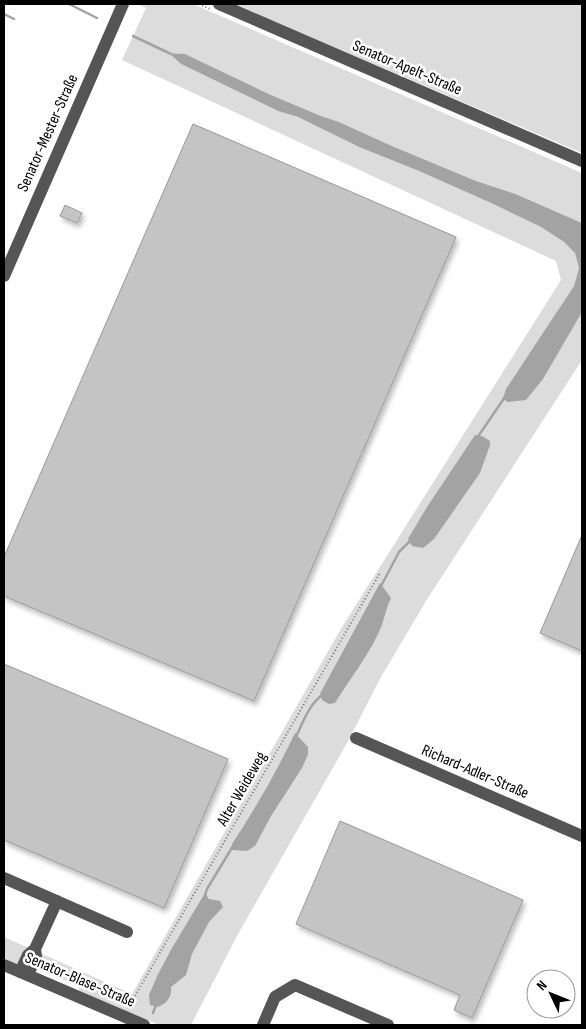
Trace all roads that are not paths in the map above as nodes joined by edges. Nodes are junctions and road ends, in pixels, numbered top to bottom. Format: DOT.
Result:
graph roads {
  1 [pos="123,4"];
  2 [pos="219,4"];
  3 [pos="582,161"];
  4 [pos="4,276"];
  5 [pos="356,738"];
  6 [pos="582,836"];
  7 [pos="4,878"];
  8 [pos="57,901"];
  9 [pos="127,932"];
  10 [pos="4,965"];
  11 [pos="24,973"];
  12 [pos="144,1025"];
  13 [pos="263,1025"];
  14 [pos="388,1025"];
  1 -- 4 [label="street, Senator-Mester-Straße"];
  2 -- 3 [label="street, Senator-Apelt-Straße"];
  5 -- 6 [label="street, Richard-Adler-Straße"];
  7 -- 8 [label="street"];
  8 -- 9 [label="street"];
  8 -- 11 [label="street"];
  10 -- 11 [label="street, Senator-Blase-Straße"];
  11 -- 12 [label="street, Senator-Blase-Straße"];
  13 -- 14 [label="street"];
}
